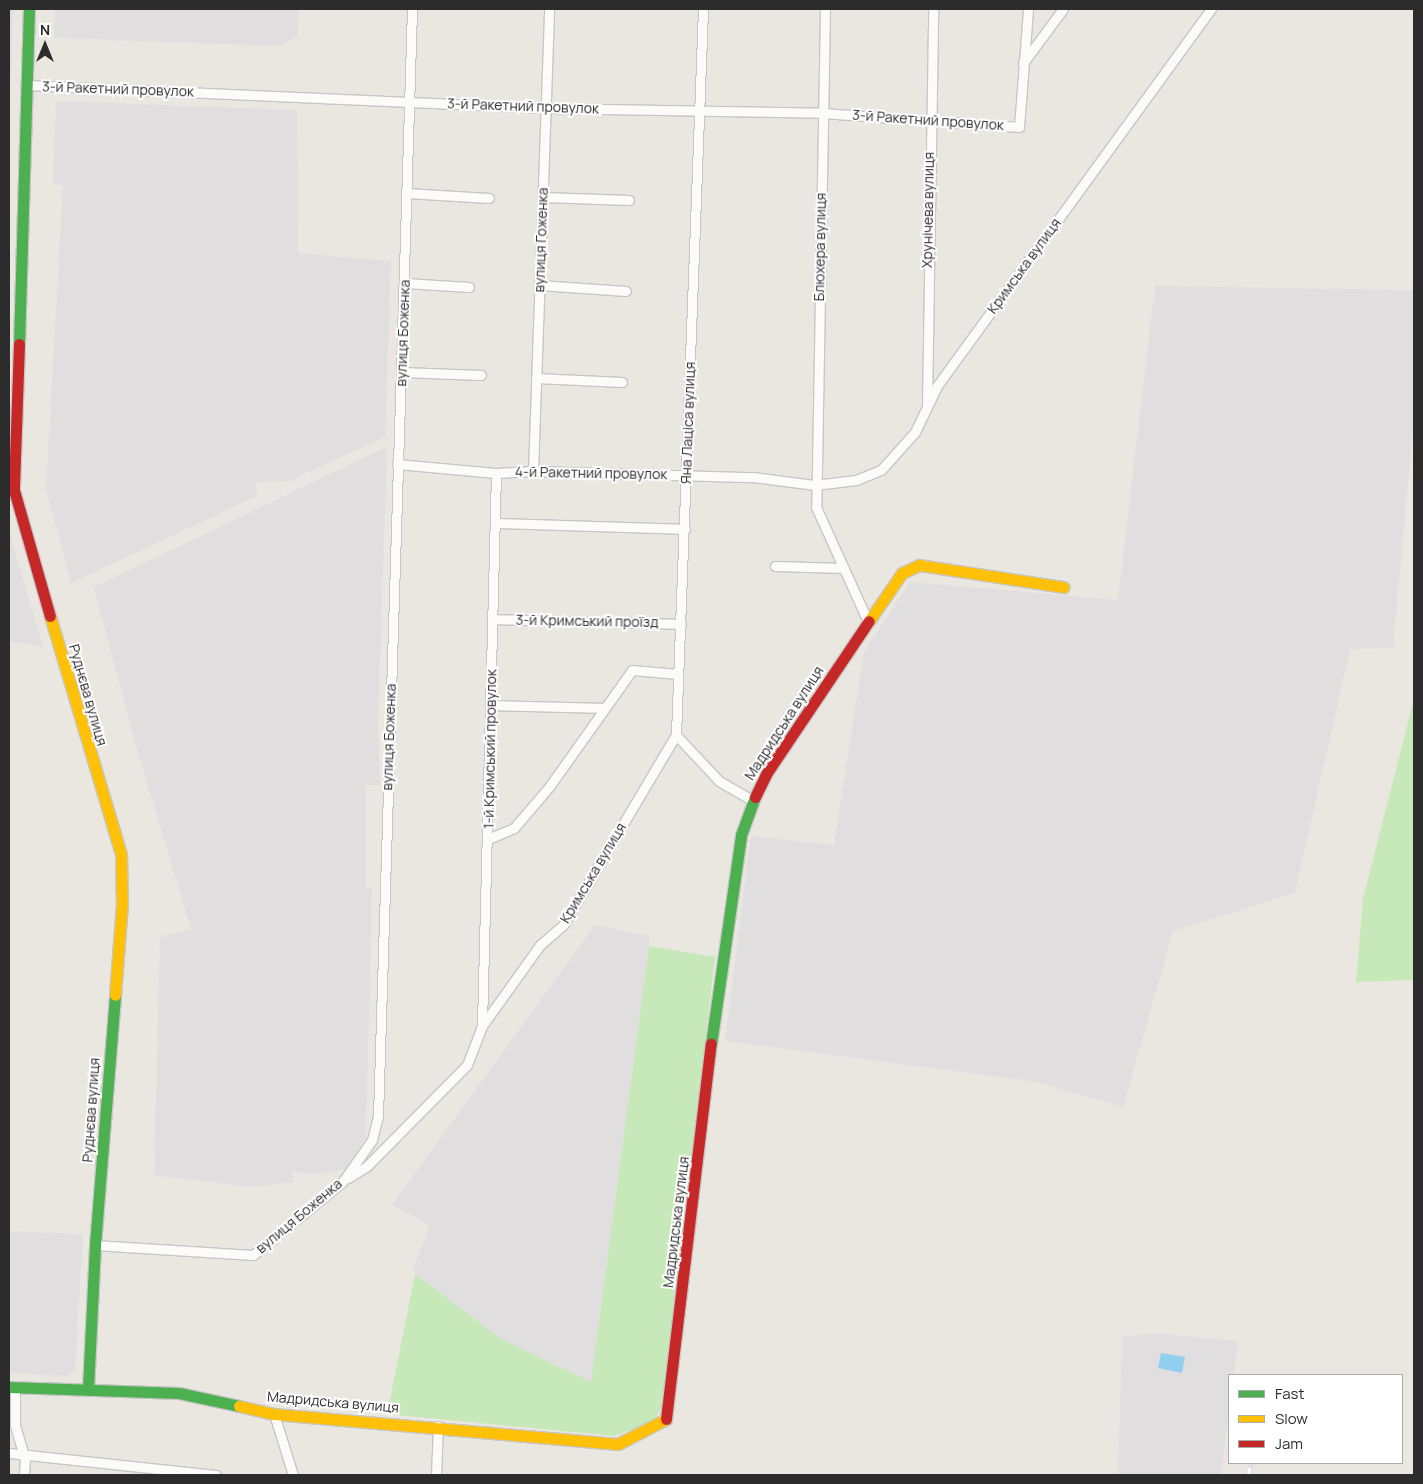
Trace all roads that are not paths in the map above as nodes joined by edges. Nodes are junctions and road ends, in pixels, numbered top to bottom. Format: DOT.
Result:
graph roads {
  1 [pos="29,9"];
  2 [pos="412,9"];
  3 [pos="548,9"];
  4 [pos="703,9"];
  5 [pos="825,9"];
  6 [pos="933,9"];
  7 [pos="1028,9"];
  8 [pos="1063,9"];
  9 [pos="1211,9"];
  10 [pos="1023,64"];
  11 [pos="27,85"];
  12 [pos="409,101"];
  13 [pos="545,108"];
  14 [pos="701,110"];
  15 [pos="823,114"];
  16 [pos="929,119"];
  17 [pos="406,193"];
  18 [pos="542,197"];
  19 [pos="489,198"];
  20 [pos="629,200"];
  21 [pos="405,283"];
  22 [pos="539,285"];
  23 [pos="469,287"];
  24 [pos="626,292"];
  25 [pos="402,372"];
  26 [pos="480,375"];
  27 [pos="536,378"];
  28 [pos="622,382"];
  29 [pos="927,412"];
  30 [pos="397,464"];
  31 [pos="533,471"];
  32 [pos="496,472"];
  33 [pos="686,475"];
  34 [pos="815,485"];
  35 [pos="495,523"];
  36 [pos="685,529"];
  37 [pos="775,566"];
  38 [pos="844,568"];
  39 [pos="1063,587"];
  40 [pos="493,619"];
  41 [pos="681,624"];
  42 [pos="869,624"];
  43 [pos="678,674"];
  44 [pos="491,705"];
  45 [pos="603,708"];
  46 [pos="676,735"];
  47 [pos="753,801"];
  48 [pos="488,839"];
  49 [pos="482,1026"];
  50 [pos="343,1181"];
  51 [pos="95,1245"];
  52 [pos="12,1387"];
  53 [pos="88,1389"];
  54 [pos="274,1414"];
  55 [pos="438,1426"];
  56 [pos="9,1453"];
  57 [pos="24,1454"];
  58 [pos="163,1469"];
  59 [pos="24,1475"];
  60 [pos="216,1475"];
  61 [pos="292,1475"];
  62 [pos="436,1475"];
  1 -- 11 [label="street, Руднєва вулиця"];
  2 -- 12 [label="street, вулиця Боженка"];
  3 -- 13 [label="street, вулиця Гоженка"];
  4 -- 14 [label="street, Яна Лаціса вулиця"];
  5 -- 15 [label="street, Блюхера вулиця"];
  6 -- 16 [label="street, Хрунічева вулиця"];
  7 -- 10 [label="street"];
  8 -- 10 [label="street"];
  9 -- 29 [label="street, Кримська вулиця"];
  10 -- 16 [label="street, 3-й Ракетний провулок"];
  11 -- 12 [label="street, 3-й Ракетний провулок"];
  11 -- 51 [label="street, Руднєва вулиця"];
  12 -- 13 [label="street, 3-й Ракетний провулок"];
  12 -- 17 [label="street, вулиця Боженка"];
  13 -- 14 [label="street, 3-й Ракетний провулок"];
  13 -- 18 [label="street, вулиця Гоженка"];
  14 -- 15 [label="street, 3-й Ракетний провулок"];
  14 -- 33 [label="street, Яна Лаціса вулиця"];
  15 -- 16 [label="street, 3-й Ракетний провулок"];
  15 -- 34 [label="street, Блюхера вулиця"];
  16 -- 29 [label="street, Хрунічева вулиця"];
  17 -- 19 [label="street"];
  17 -- 21 [label="street, вулиця Боженка"];
  18 -- 20 [label="street"];
  18 -- 22 [label="street, вулиця Гоженка"];
  21 -- 23 [label="street"];
  21 -- 25 [label="street, вулиця Боженка"];
  22 -- 24 [label="street"];
  22 -- 27 [label="street, вулиця Гоженка"];
  25 -- 26 [label="street"];
  25 -- 30 [label="street, вулиця Боженка"];
  27 -- 28 [label="street"];
  27 -- 31 [label="street, вулиця Гоженка"];
  29 -- 34 [label="street, Кримська вулиця"];
  30 -- 32 [label="street, 4-й Ракетний провулок"];
  30 -- 50 [label="street, вулиця Боженка"];
  31 -- 32 [label="street, 4-й Ракетний провулок"];
  31 -- 33 [label="street, 4-й Ракетний провулок"];
  32 -- 35 [label="street, 1-й Кримський провулок"];
  33 -- 34 [label="street, 4-й Ракетний провулок"];
  33 -- 36 [label="street, Яна Лаціса вулиця"];
  34 -- 38 [label="street, Блюхера вулиця"];
  35 -- 36 [label="street"];
  35 -- 40 [label="street, 1-й Кримський провулок"];
  36 -- 41 [label="street, Яна Лаціса вулиця"];
  37 -- 38 [label="street"];
  38 -- 42 [label="street, Блюхера вулиця"];
  39 -- 42 [label="street, Мадридська вулиця"];
  40 -- 41 [label="street, 3-й Кримський проїзд"];
  40 -- 44 [label="street, 1-й Кримський провулок"];
  41 -- 43 [label="street, Яна Лаціса вулиця"];
  42 -- 47 [label="street, Мадридська вулиця"];
  43 -- 45 [label="street"];
  43 -- 46 [label="street, Яна Лаціса вулиця"];
  44 -- 45 [label="street"];
  44 -- 48 [label="street, 1-й Кримський провулок"];
  45 -- 48 [label="street"];
  46 -- 47 [label="street"];
  46 -- 49 [label="street, Кримська вулиця"];
  47 -- 55 [label="street, Мадридська вулиця"];
  48 -- 49 [label="street, 1-й Кримський провулок"];
  49 -- 50 [label="street, Кримська вулиця"];
  50 -- 51 [label="street, вулиця Боженка"];
  51 -- 53 [label="street, Руднєва вулиця"];
  52 -- 53 [label="street, Мадридська вулиця"];
  52 -- 57 [label="street"];
  53 -- 54 [label="street, Мадридська вулиця"];
  54 -- 55 [label="street, Мадридська вулиця"];
  54 -- 61 [label="street"];
  55 -- 62 [label="street"];
  56 -- 57 [label="street"];
  57 -- 58 [label="street"];
  57 -- 59 [label="street"];
  58 -- 60 [label="street"];
}
